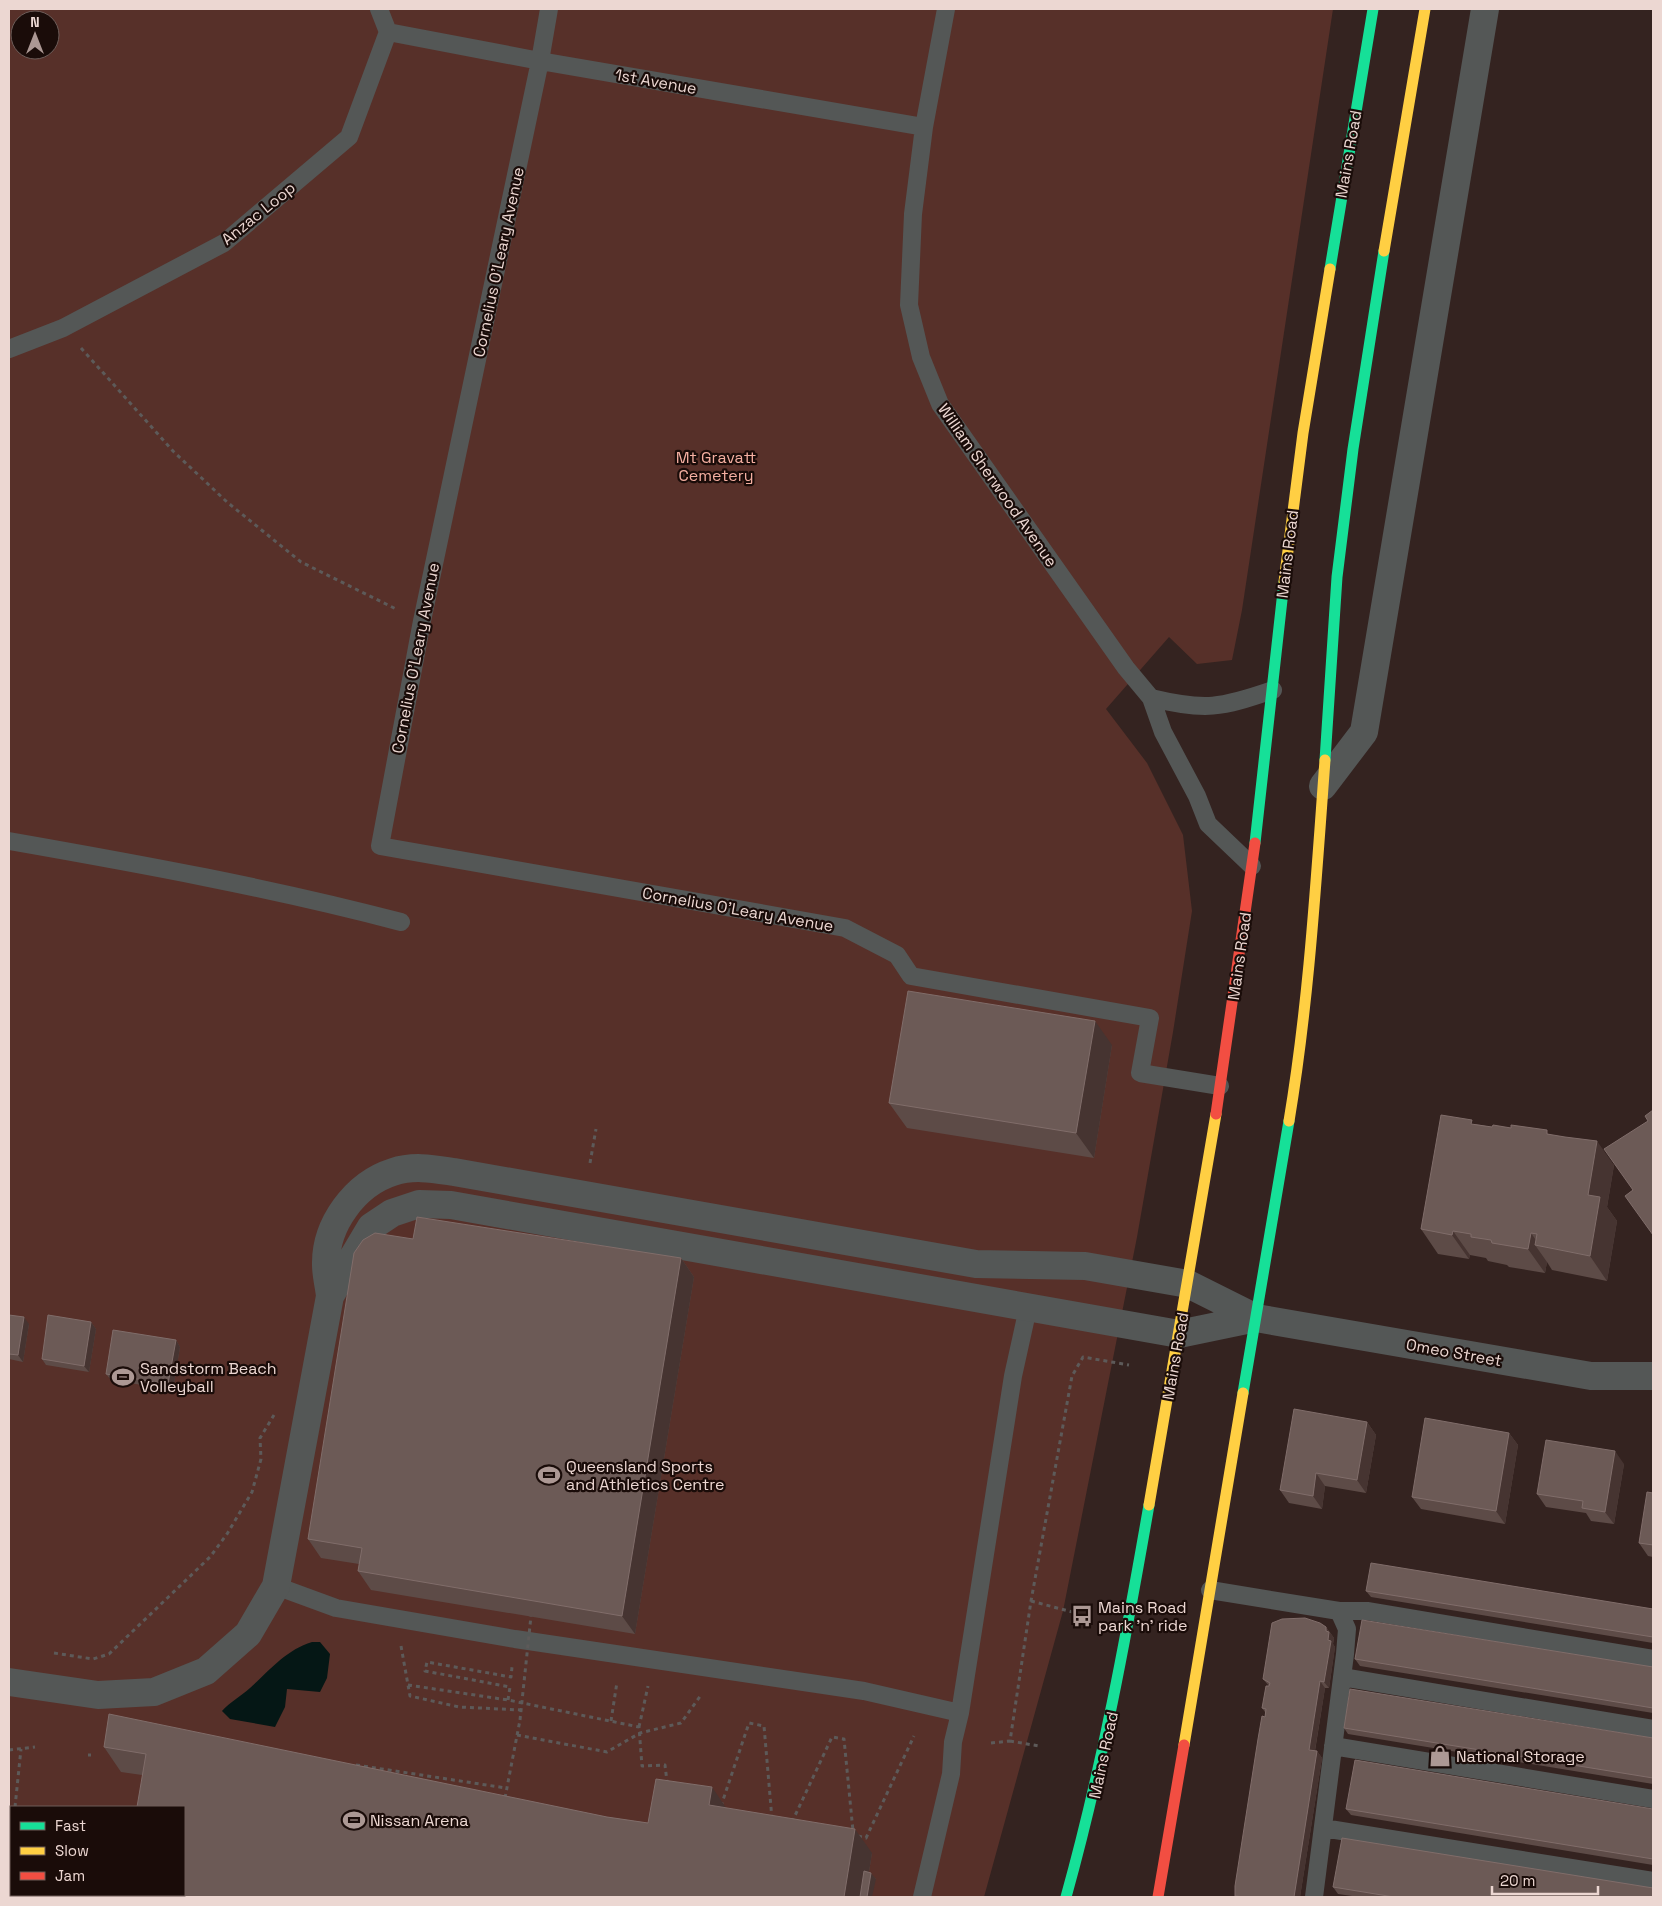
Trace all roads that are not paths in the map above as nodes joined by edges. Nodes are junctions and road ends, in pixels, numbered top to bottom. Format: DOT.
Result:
graph roads {
  1 [pos="379,9"];
  2 [pos="549,9"];
  3 [pos="946,9"];
  4 [pos="1373,9"];
  5 [pos="1425,9"];
  6 [pos="1485,9"];
  7 [pos="388,32"];
  8 [pos="540,61"];
  9 [pos="924,127"];
  10 [pos="9,349"];
  11 [pos="1273,690"];
  12 [pos="1151,698"];
  13 [pos="1323,786"];
  14 [pos="9,841"];
  15 [pos="1252,866"];
  16 [pos="401,922"];
  17 [pos="1220,1086"];
  18 [pos="626,1203"];
  19 [pos="620,1242"];
  20 [pos="1188,1284"];
  21 [pos="330,1296"];
  22 [pos="1028,1308"];
  23 [pos="1256,1318"];
  24 [pos="1179,1334"];
  25 [pos="1653,1376"];
  26 [pos="276,1586"];
  27 [pos="1210,1590"];
  28 [pos="1339,1611"];
  29 [pos="1653,1659"];
  30 [pos="1342,1678"];
  31 [pos="9,1682"];
  32 [pos="960,1713"];
  33 [pos="1653,1729"];
  34 [pos="1333,1746"];
  35 [pos="1653,1800"];
  36 [pos="1323,1828"];
  37 [pos="1653,1881"];
  38 [pos="922,1897"];
  39 [pos="1066,1897"];
  40 [pos="1158,1897"];
  41 [pos="1314,1897"];
  1 -- 7 [label="lane"];
  2 -- 8 [label="lane, Cornelius O'Leary Avenue"];
  3 -- 9 [label="lane, William Sherwood Avenue"];
  4 -- 11 [label="main road, Mains Road"];
  5 -- 13 [label="main road"];
  6 -- 13 [label="street"];
  7 -- 8 [label="lane, 1st Avenue"];
  7 -- 10 [label="lane, Anzac Loop"];
  8 -- 9 [label="lane, 1st Avenue"];
  8 -- 17 [label="lane, Cornelius O'Leary Avenue"];
  9 -- 12 [label="lane, William Sherwood Avenue"];
  11 -- 12 [label="lane"];
  11 -- 15 [label="main road, Mains Road"];
  12 -- 15 [label="lane"];
  13 -- 23 [label="main road"];
  14 -- 16 [label="lane"];
  15 -- 17 [label="main road, Mains Road"];
  17 -- 20 [label="main road, Mains Road"];
  18 -- 19 [label="lane"];
  18 -- 20 [label="street"];
  18 -- 21 [label="street"];
  19 -- 21 [label="street"];
  19 -- 22 [label="street"];
  20 -- 23 [label="street"];
  20 -- 24 [label="main road, Mains Road"];
  21 -- 26 [label="street"];
  22 -- 24 [label="street"];
  22 -- 32 [label="lane"];
  23 -- 24 [label="street"];
  23 -- 25 [label="street, Omeo Street"];
  23 -- 27 [label="main road"];
  24 -- 39 [label="main road, Mains Road"];
  26 -- 31 [label="street"];
  26 -- 32 [label="lane"];
  27 -- 28 [label="lane"];
  27 -- 40 [label="main road"];
  28 -- 29 [label="lane"];
  28 -- 30 [label="lane"];
  30 -- 33 [label="lane"];
  30 -- 34 [label="lane"];
  32 -- 38 [label="lane"];
  34 -- 35 [label="lane"];
  34 -- 36 [label="lane"];
  36 -- 37 [label="lane"];
  36 -- 41 [label="lane"];
}
